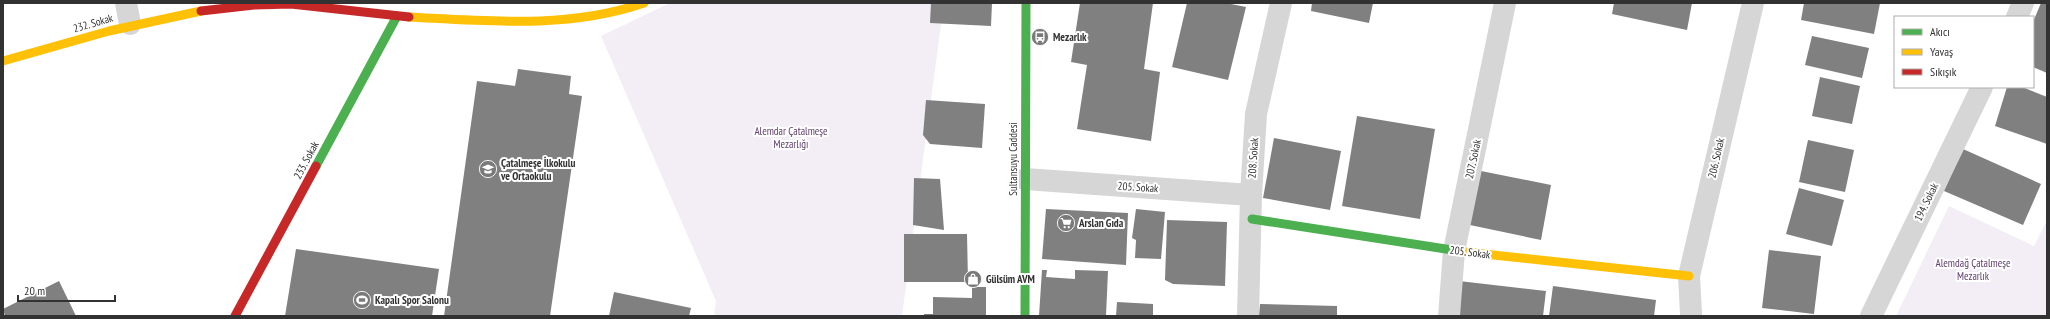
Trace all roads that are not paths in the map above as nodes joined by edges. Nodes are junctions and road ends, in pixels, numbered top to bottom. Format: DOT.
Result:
graph roads {
  1 [pos="126,3"];
  2 [pos="644,3"];
  3 [pos="1026,3"];
  4 [pos="1281,3"];
  5 [pos="1505,3"];
  6 [pos="1753,3"];
  7 [pos="2023,3"];
  8 [pos="397,16"];
  9 [pos="2016,16"];
  10 [pos="130,24"];
  11 [pos="3,61"];
  12 [pos="1982,88"];
  13 [pos="1025,179"];
  14 [pos="1251,195"];
  15 [pos="1252,220"];
  16 [pos="1454,251"];
  17 [pos="1689,276"];
  18 [pos="1695,315"];
  19 [pos="235,316"];
  20 [pos="1025,316"];
  21 [pos="1248,316"];
  22 [pos="1449,316"];
  23 [pos="1870,316"];
  1 -- 10 [label="street"];
  2 -- 8 [label="street, 232. Sokak"];
  3 -- 13 [label="street, Sultansuyu Caddesi"];
  4 -- 14 [label="street, 208. Sokak"];
  5 -- 16 [label="street, 207. Sokak"];
  6 -- 17 [label="street, 206. Sokak"];
  7 -- 9 [label="street"];
  8 -- 10 [label="street, 232. Sokak"];
  8 -- 19 [label="street, 233. Sokak"];
  10 -- 11 [label="street, 232. Sokak"];
  12 -- 23 [label="street, 194. Sokak"];
  13 -- 14 [label="street, 205. Sokak"];
  13 -- 20 [label="street, Sultansuyu Caddesi"];
  14 -- 15 [label="street, 208. Sokak"];
  15 -- 16 [label="street, 205. Sokak"];
  15 -- 21 [label="street, 208. Sokak"];
  16 -- 17 [label="street, 205. Sokak"];
  16 -- 22 [label="street, 207. Sokak"];
  17 -- 18 [label="street, 206. Sokak"];
}
